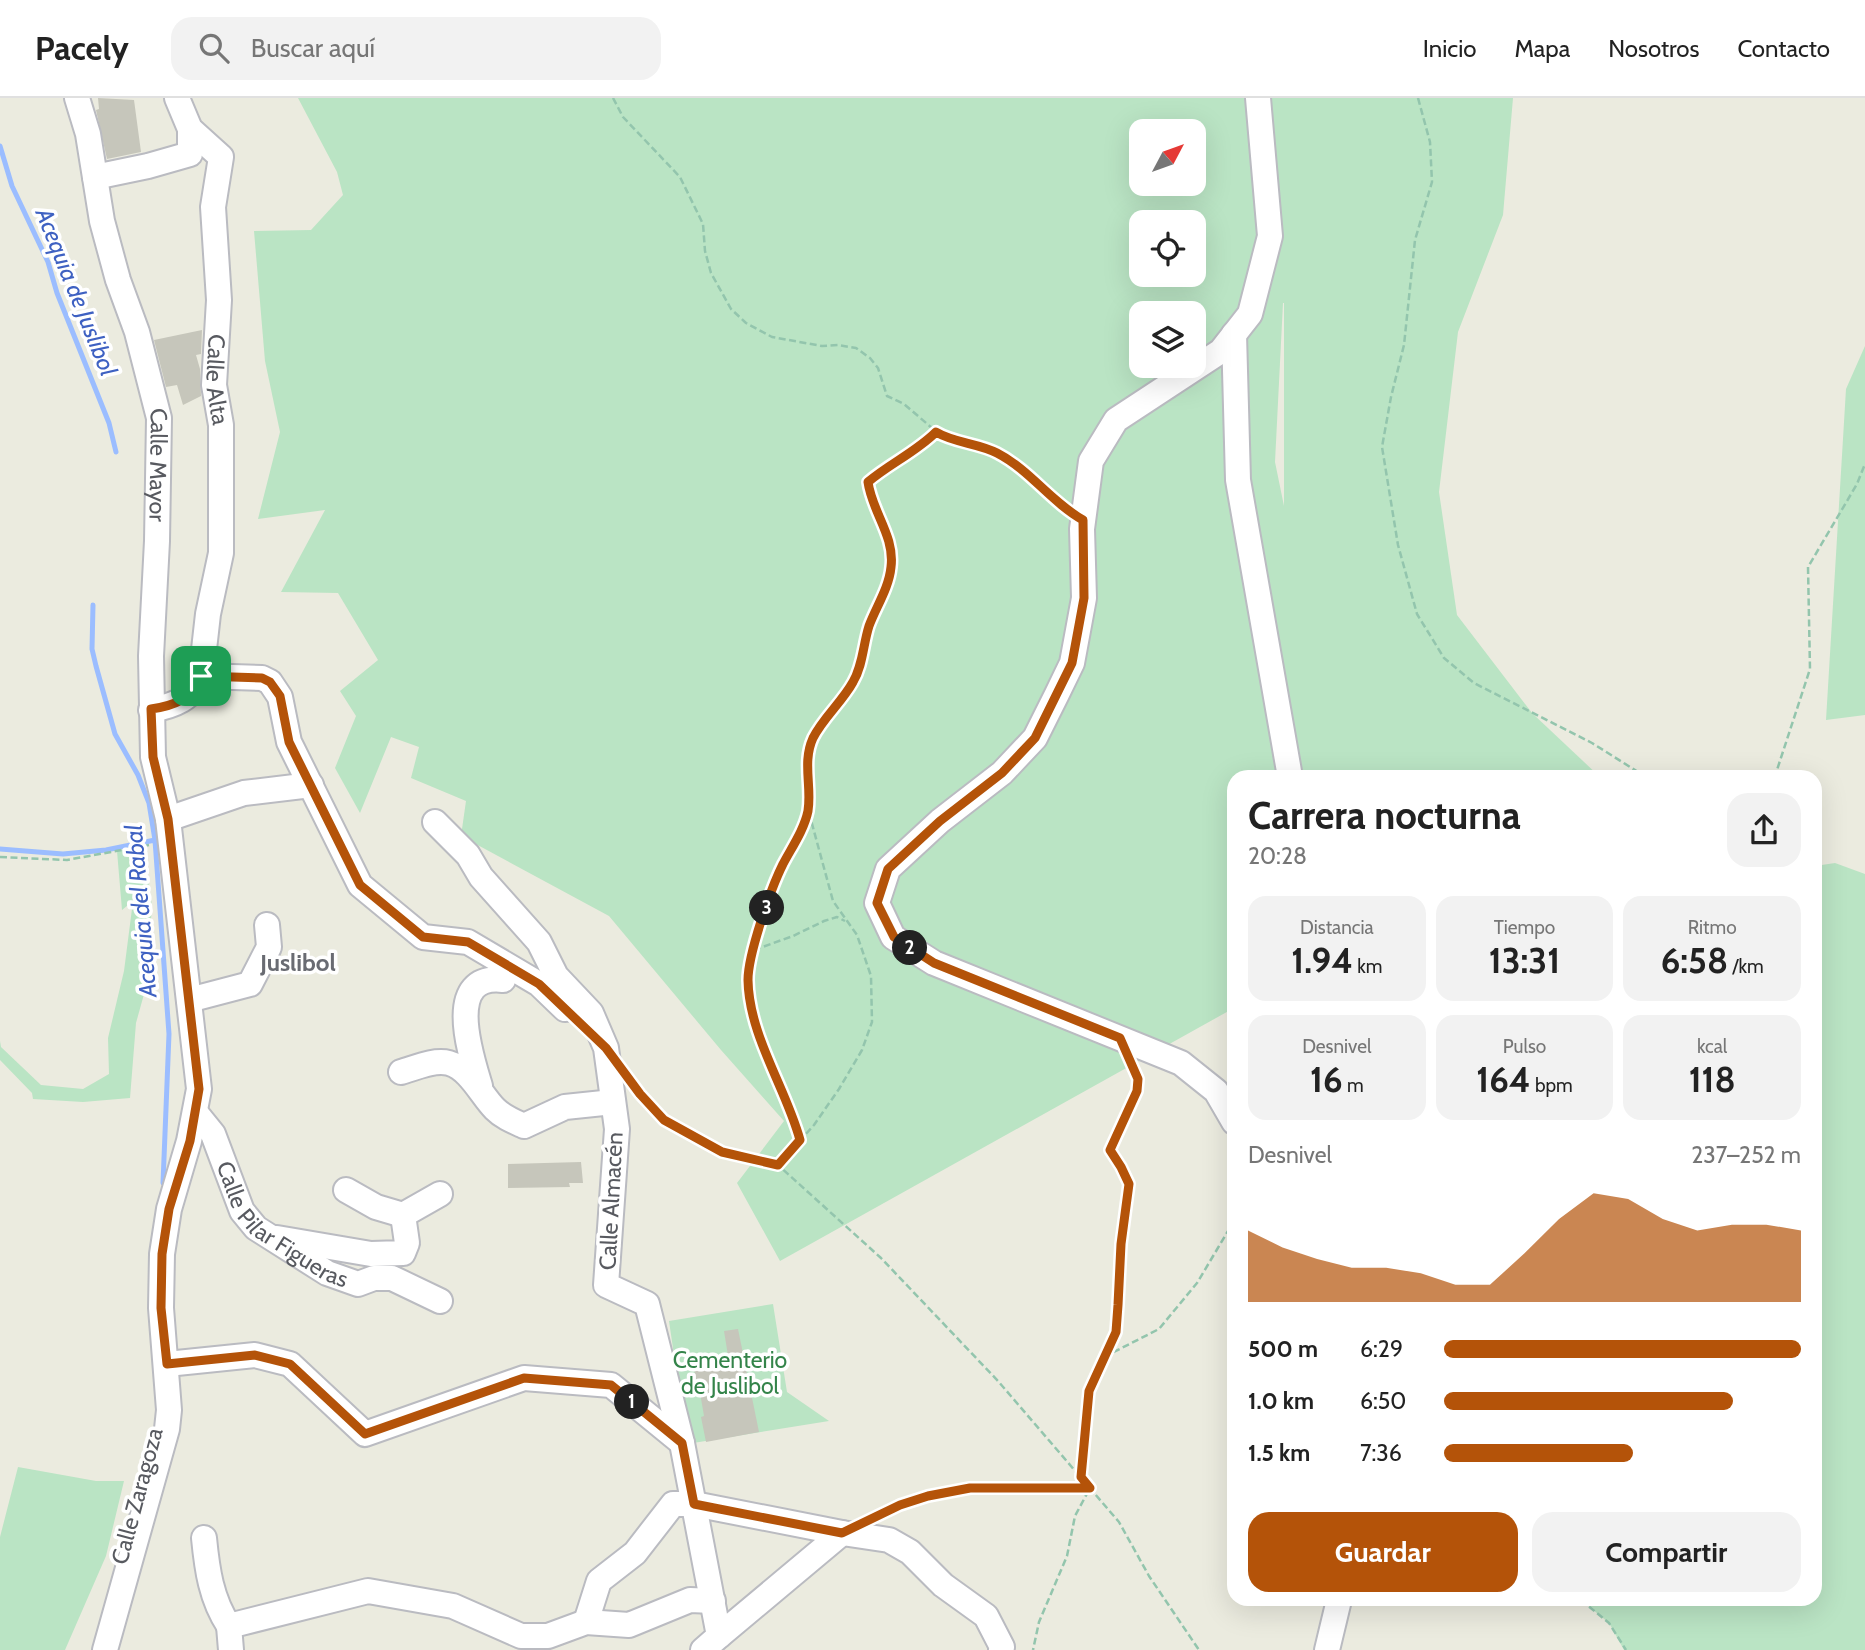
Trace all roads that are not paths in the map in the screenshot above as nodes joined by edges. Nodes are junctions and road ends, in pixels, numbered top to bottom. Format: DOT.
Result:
graph roads {
  1 [pos="76,98"];
  2 [pos="177,98"];
  3 [pos="1258,98"];
  4 [pos="190,129"];
  5 [pos="95,177"];
  6 [pos="1234,334"];
  7 [pos="201,676"];
  8 [pos="151,709"];
  9 [pos="1289,770"];
  10 [pos="311,785"];
  11 [pos="435,822"];
  12 [pos="162,835"];
  13 [pos="267,925"];
  14 [pos="503,981"];
  15 [pos="189,1000"];
  16 [pos="606,1048"];
  17 [pos="401,1072"];
  18 [pos="483,1093"];
  19 [pos="613,1102"];
  20 [pos="1227,1110"];
  21 [pos="196,1113"];
  22 [pos="346,1190"];
  23 [pos="440,1194"];
  24 [pos="403,1215"];
  25 [pos="270,1238"];
  26 [pos="440,1301"];
  27 [pos="167,1364"];
  28 [pos="682,1443"];
  29 [pos="694,1504"];
  30 [pos="842,1533"];
  31 [pos="204,1538"];
  32 [pos="713,1601"];
  33 [pos="1335,1606"];
  34 [pos="586,1622"];
  35 [pos="230,1638"];
  36 [pos="711,1643"];
  37 [pos="1002,1648"];
  38 [pos="106,1650"];
  39 [pos="1327,1650"];
  1 -- 5 [label="street, Calle Mayor"];
  2 -- 4 [label="street, Calle Alta"];
  3 -- 6 [label="street"];
  4 -- 5 [label="street"];
  4 -- 7 [label="street, Calle Alta"];
  5 -- 8 [label="street, Calle Mayor"];
  6 -- 9 [label="street"];
  6 -- 20 [label="street"];
  7 -- 8 [label="street"];
  7 -- 10 [label="street"];
  8 -- 12 [label="street, Calle Mayor"];
  10 -- 12 [label="street"];
  10 -- 16 [label="street"];
  11 -- 16 [label="street, Calle Almacén"];
  12 -- 15 [label="street, Calle Zaragoza"];
  13 -- 15 [label="street"];
  14 -- 18 [label="street"];
  15 -- 21 [label="street, Calle Zaragoza"];
  16 -- 19 [label="street, Calle Almacén"];
  17 -- 18 [label="street"];
  18 -- 19 [label="street"];
  19 -- 28 [label="street, Calle Almacén"];
  21 -- 25 [label="street, Calle Pilar Figueras"];
  21 -- 27 [label="street, Calle Zaragoza"];
  22 -- 24 [label="street"];
  23 -- 24 [label="street"];
  24 -- 25 [label="street"];
  25 -- 26 [label="street, Calle Pilar Figueras"];
  27 -- 28 [label="street"];
  27 -- 38 [label="street, Calle Zaragoza"];
  28 -- 29 [label="street, Calle Almacén"];
  29 -- 30 [label="street"];
  29 -- 32 [label="street, Calle Almacén"];
  29 -- 34 [label="street"];
  30 -- 36 [label="street"];
  30 -- 37 [label="street"];
  31 -- 35 [label="street"];
  32 -- 34 [label="street"];
  32 -- 36 [label="street, Calle Almacén"];
  33 -- 39 [label="street"];
  34 -- 35 [label="street"];
}
